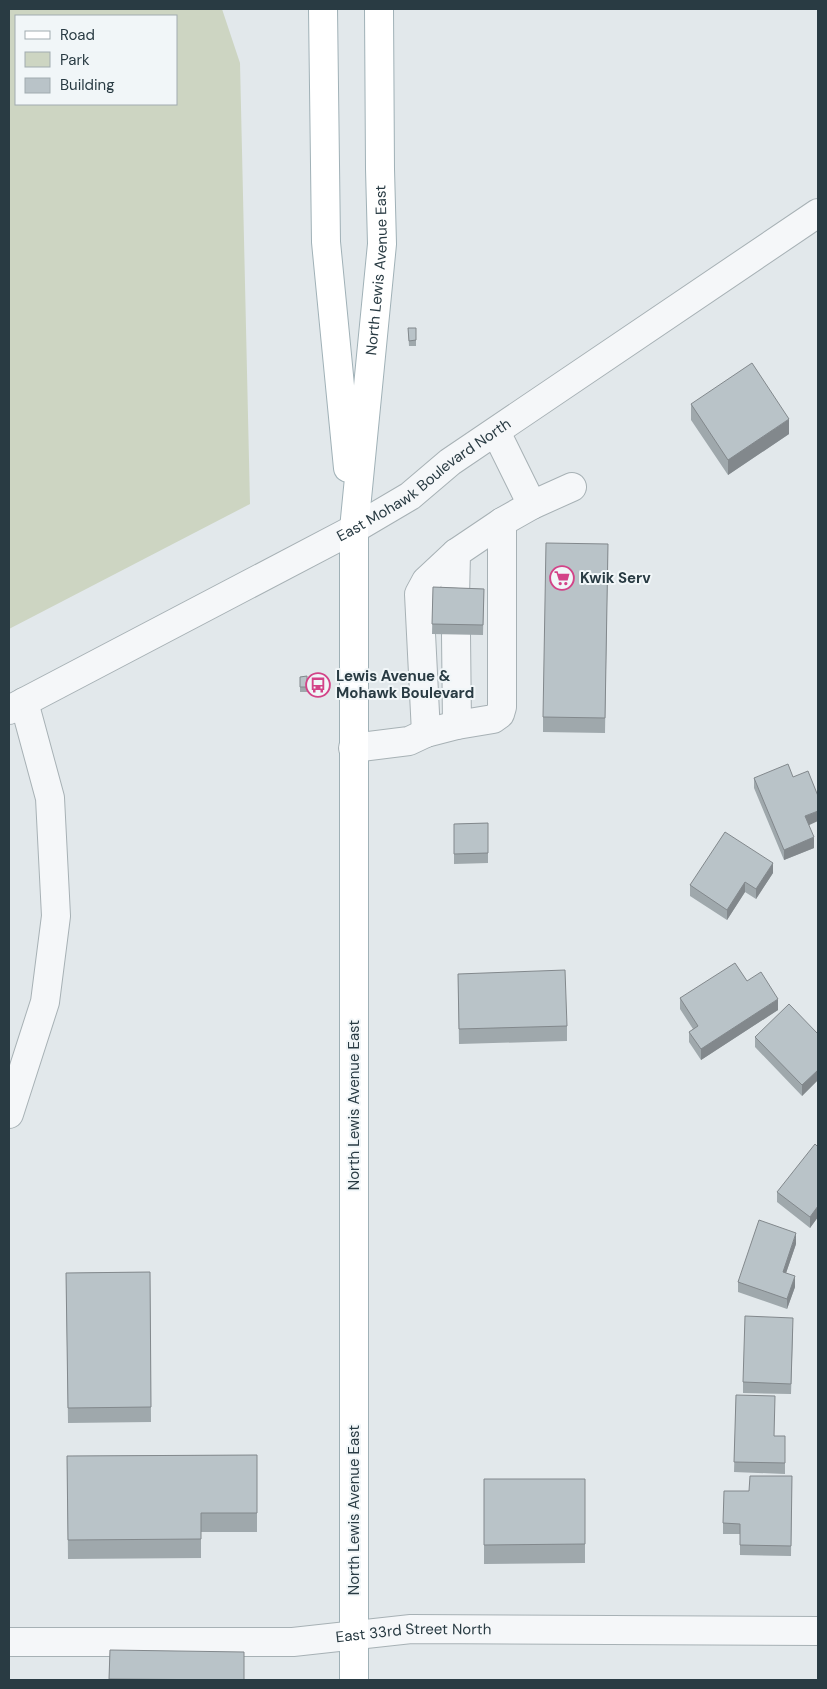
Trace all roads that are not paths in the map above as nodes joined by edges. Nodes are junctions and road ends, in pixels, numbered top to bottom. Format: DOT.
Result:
graph roads {
  1 [pos="323,9"];
  2 [pos="380,9"];
  3 [pos="818,213"];
  4 [pos="496,432"];
  5 [pos="572,487"];
  6 [pos="532,505"];
  7 [pos="502,522"];
  8 [pos="354,529"];
  9 [pos="456,553"];
  10 [pos="455,598"];
  11 [pos="456,635"];
  12 [pos="16,706"];
  13 [pos="457,725"];
  14 [pos="426,733"];
  15 [pos="353,748"];
  16 [pos="9,1114"];
  17 [pos="818,1631"];
  18 [pos="354,1636"];
  19 [pos="9,1642"];
  20 [pos="354,1680"];
  1 -- 8 [label="main road, North Lewis Avenue East"];
  2 -- 8 [label="main road, North Lewis Avenue East"];
  3 -- 4 [label="street, East Mohawk Boulevard North"];
  4 -- 6 [label="street"];
  4 -- 8 [label="street, East Mohawk Boulevard North"];
  5 -- 6 [label="street"];
  6 -- 7 [label="street"];
  7 -- 9 [label="street"];
  7 -- 13 [label="street"];
  8 -- 12 [label="street, East Mohawk Boulevard North"];
  8 -- 15 [label="main road, North Lewis Avenue East"];
  9 -- 10 [label="street"];
  9 -- 14 [label="street"];
  11 -- 13 [label="street"];
  12 -- 16 [label="street"];
  13 -- 14 [label="street"];
  14 -- 15 [label="street"];
  15 -- 18 [label="main road, North Lewis Avenue East"];
  17 -- 18 [label="street, East 33rd Street North"];
  18 -- 19 [label="street, East 33rd Street North"];
  18 -- 20 [label="main road, North Lewis Avenue East"];
}
